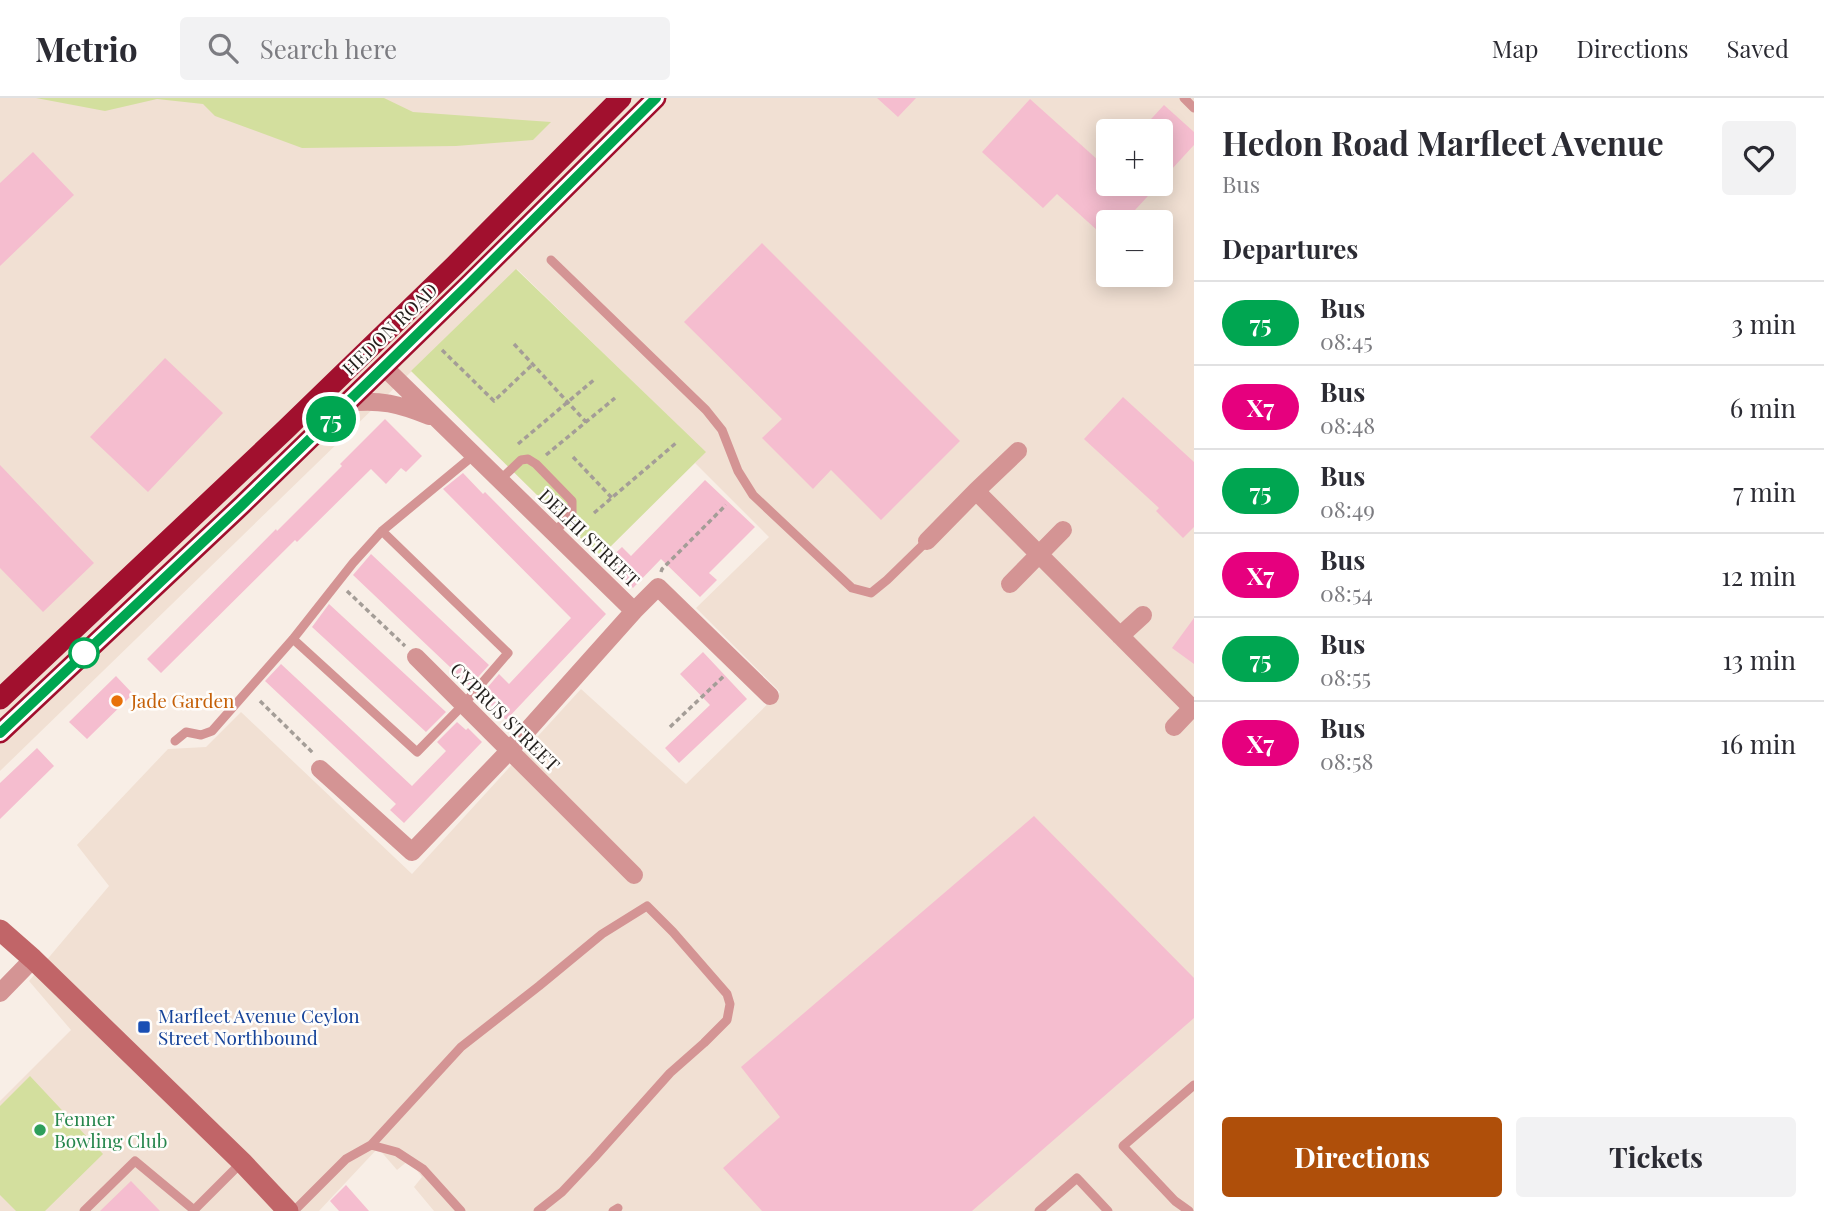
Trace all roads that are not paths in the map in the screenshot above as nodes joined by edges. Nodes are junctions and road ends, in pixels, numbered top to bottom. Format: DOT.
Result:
graph roads {
  1 [pos="621,98"];
  2 [pos="656,98"];
  3 [pos="1184,98"];
  4 [pos="1194,108"];
  5 [pos="551,261"];
  6 [pos="384,367"];
  7 [pos="347,403"];
  8 [pos="438,420"];
  9 [pos="1018,451"];
  10 [pos="474,455"];
  11 [pos="500,480"];
  12 [pos="976,491"];
  13 [pos="1063,530"];
  14 [pos="382,531"];
  15 [pos="554,533"];
  16 [pos="927,541"];
  17 [pos="1039,554"];
  18 [pos="1010,584"];
  19 [pos="634,611"];
  20 [pos="1143,615"];
  21 [pos="1120,636"];
  22 [pos="293,639"];
  23 [pos="416,656"];
  24 [pos="770,696"];
  25 [pos="0,699"];
  26 [pos="463,705"];
  27 [pos="1193,710"];
  28 [pos="1174,727"];
  29 [pos="0,733"];
  30 [pos="175,741"];
  31 [pos="509,751"];
  32 [pos="320,769"];
  33 [pos="634,875"];
  34 [pos="0,930"];
  35 [pos="0,947"];
  36 [pos="33,959"];
  37 [pos="0,993"];
  38 [pos="1194,1085"];
  39 [pos="370,1145"];
  40 [pos="242,1163"];
  41 [pos="194,1210"];
  42 [pos="84,1211"];
  43 [pos="288,1211"];
  44 [pos="294,1211"];
  45 [pos="461,1211"];
  46 [pos="538,1211"];
  47 [pos="1039,1211"];
  48 [pos="1108,1211"];
  49 [pos="1189,1211"];
  1 -- 25 [label="highway, HEDON ROAD"];
  2 -- 6 [label="highway, HEDON ROAD"];
  3 -- 4 [label="lane"];
  5 -- 16 [label="lane"];
  6 -- 7 [label="highway, HEDON ROAD"];
  6 -- 8 [label="street, DELHI STREET"];
  7 -- 8 [label="street, DELHI STREET"];
  7 -- 29 [label="highway, HEDON ROAD"];
  8 -- 10 [label="street, DELHI STREET"];
  9 -- 12 [label="street"];
  10 -- 11 [label="street, DELHI STREET"];
  10 -- 14 [label="lane"];
  11 -- 15 [label="street, DELHI STREET"];
  11 -- 15 [label="lane"];
  12 -- 16 [label="street"];
  12 -- 17 [label="street"];
  13 -- 17 [label="street"];
  14 -- 22 [label="lane"];
  14 -- 26 [label="lane"];
  15 -- 19 [label="street, DELHI STREET"];
  17 -- 18 [label="street"];
  17 -- 21 [label="street"];
  19 -- 24 [label="street, DELHI STREET"];
  19 -- 31 [label="street"];
  20 -- 21 [label="street"];
  21 -- 27 [label="street"];
  22 -- 26 [label="lane"];
  22 -- 30 [label="lane"];
  23 -- 26 [label="street, CYPRUS STREET"];
  26 -- 31 [label="street, CYPRUS STREET"];
  27 -- 28 [label="street"];
  31 -- 32 [label="street"];
  31 -- 33 [label="street, CYPRUS STREET"];
  34 -- 36 [label="street"];
  35 -- 36 [label="street"];
  36 -- 37 [label="street"];
  36 -- 40 [label="street"];
  38 -- 49 [label="lane"];
  39 -- 44 [label="lane"];
  39 -- 45 [label="lane"];
  39 -- 46 [label="lane"];
  40 -- 41 [label="lane"];
  40 -- 43 [label="street"];
  41 -- 42 [label="lane"];
  47 -- 48 [label="lane"];
}
